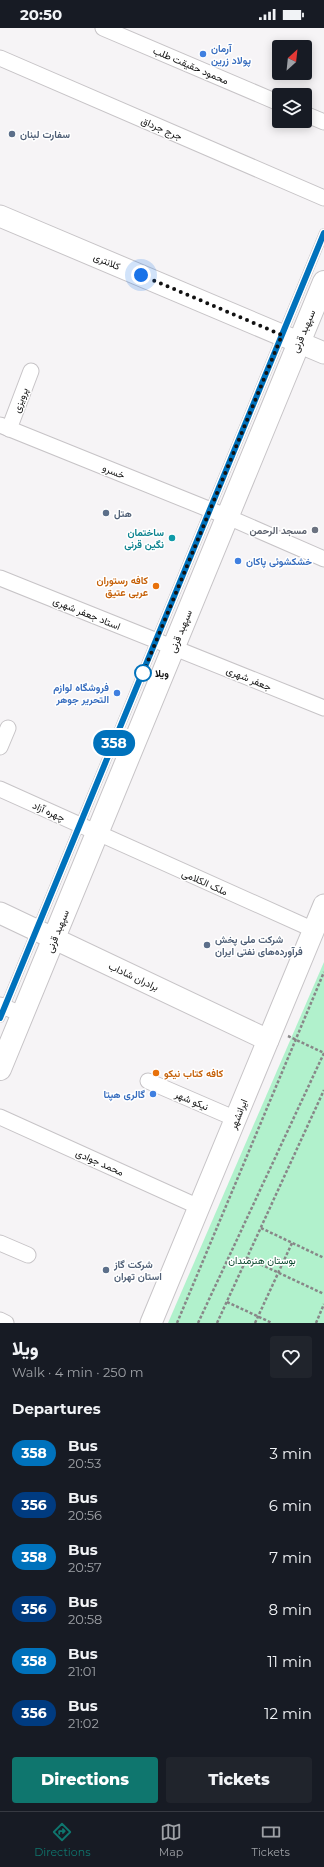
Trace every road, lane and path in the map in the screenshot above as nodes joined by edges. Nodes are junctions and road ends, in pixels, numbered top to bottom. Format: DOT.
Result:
graph roads {
  1 [pos="103,28"];
  2 [pos="0,58"];
  3 [pos="272,100"];
  4 [pos="312,117"];
  5 [pos="324,122"];
  6 [pos="324,198"];
  7 [pos="0,216"];
  8 [pos="324,233"];
  9 [pos="324,282"];
  10 [pos="290,338"];
  11 [pos="324,353"];
  12 [pos="31,371"];
  13 [pos="5,427"];
  14 [pos="219,513"];
  15 [pos="324,559"];
  16 [pos="0,578"];
  17 [pos="165,645"];
  18 [pos="324,708"];
  19 [pos="8,728"];
  20 [pos="0,747"];
  21 [pos="0,789"];
  22 [pos="89,830"];
  23 [pos="324,905"];
  24 [pos="0,913"];
  25 [pos="314,930"];
  26 [pos="45,934"];
  27 [pos="324,972"];
  28 [pos="7,1011"];
  29 [pos="271,1034"];
  30 [pos="296,1040"];
  31 [pos="324,1053"];
  32 [pos="0,1069"];
  33 [pos="148,1080"];
  34 [pos="324,1090"];
  35 [pos="0,1118"];
  36 [pos="236,1118"];
  37 [pos="199,1207"];
  38 [pos="261,1228"];
  39 [pos="0,1243"];
  40 [pos="292,1243"];
  41 [pos="28,1255"];
  42 [pos="247,1258"];
  43 [pos="324,1258"];
  44 [pos="278,1273"];
  45 [pos="324,1294"];
  46 [pos="227,1302"];
  47 [pos="324,1304"];
  48 [pos="258,1316"];
  49 [pos="0,1320"];
  50 [pos="6,1323"];
  51 [pos="151,1323"];
  52 [pos="177,1323"];
  53 [pos="198,1323"];
  54 [pos="217,1323"];
  55 [pos="254,1323"];
  56 [pos="272,1323"];
  57 [pos="316,1323"];
  1 -- 3 [label="street, محمود حقیقت طلب"];
  2 -- 6 [label="street, جرج جرداق"];
  4 -- 5 [label="street"];
  7 -- 10 [label="street, کلانتری"];
  8 -- 10 [label="lane"];
  9 -- 10 [label="main road, سپهبد قرنی"];
  10 -- 11 [label="street, کلانتری"];
  10 -- 14 [label="main road, سپهبد قرنی"];
  12 -- 13 [label="street, پرویزی"];
  13 -- 14 [label="street, خسرو"];
  14 -- 15 [label="street, خسرو"];
  14 -- 17 [label="main road, سپهبد قرنی"];
  16 -- 17 [label="street, استاد جعفر شهری"];
  17 -- 18 [label="street, جعفر شهری"];
  17 -- 22 [label="main road, سپهبد قرنی"];
  19 -- 20 [label="street"];
  21 -- 22 [label="street, چهره آزاد"];
  22 -- 25 [label="street, ملک الکلامی"];
  22 -- 26 [label="main road, سپهبد قرنی"];
  23 -- 25 [label="street, ایرانشهر"];
  24 -- 26 [label="street, برادران شاداب"];
  25 -- 29 [label="street, ایرانشهر"];
  26 -- 28 [label="main road, سپهبد قرنی"];
  26 -- 29 [label="street, برادران شاداب"];
  27 -- 30 [label="path"];
  28 -- 32 [label="main road, سپهبد قرنی"];
  29 -- 30 [label="path"];
  29 -- 36 [label="street, ایرانشهر"];
  30 -- 31 [label="path"];
  30 -- 52 [label="path"];
  31 -- 53 [label="path"];
  33 -- 36 [label="street, نیکو شهر"];
  34 -- 38 [label="path"];
  35 -- 37 [label="street, محمد جوادی"];
  36 -- 37 [label="street, ایرانشهر"];
  37 -- 51 [label="street, ایرانشهر"];
  38 -- 40 [label="path"];
  38 -- 42 [label="path"];
  39 -- 41 [label="street"];
  40 -- 43 [label="path"];
  40 -- 44 [label="path"];
  42 -- 44 [label="path"];
  42 -- 46 [label="path"];
  44 -- 45 [label="path"];
  44 -- 48 [label="path"];
  46 -- 48 [label="path"];
  46 -- 54 [label="path"];
  47 -- 57 [label="path"];
  48 -- 55 [label="path"];
  48 -- 56 [label="path"];
  49 -- 50 [label="street"];
}
